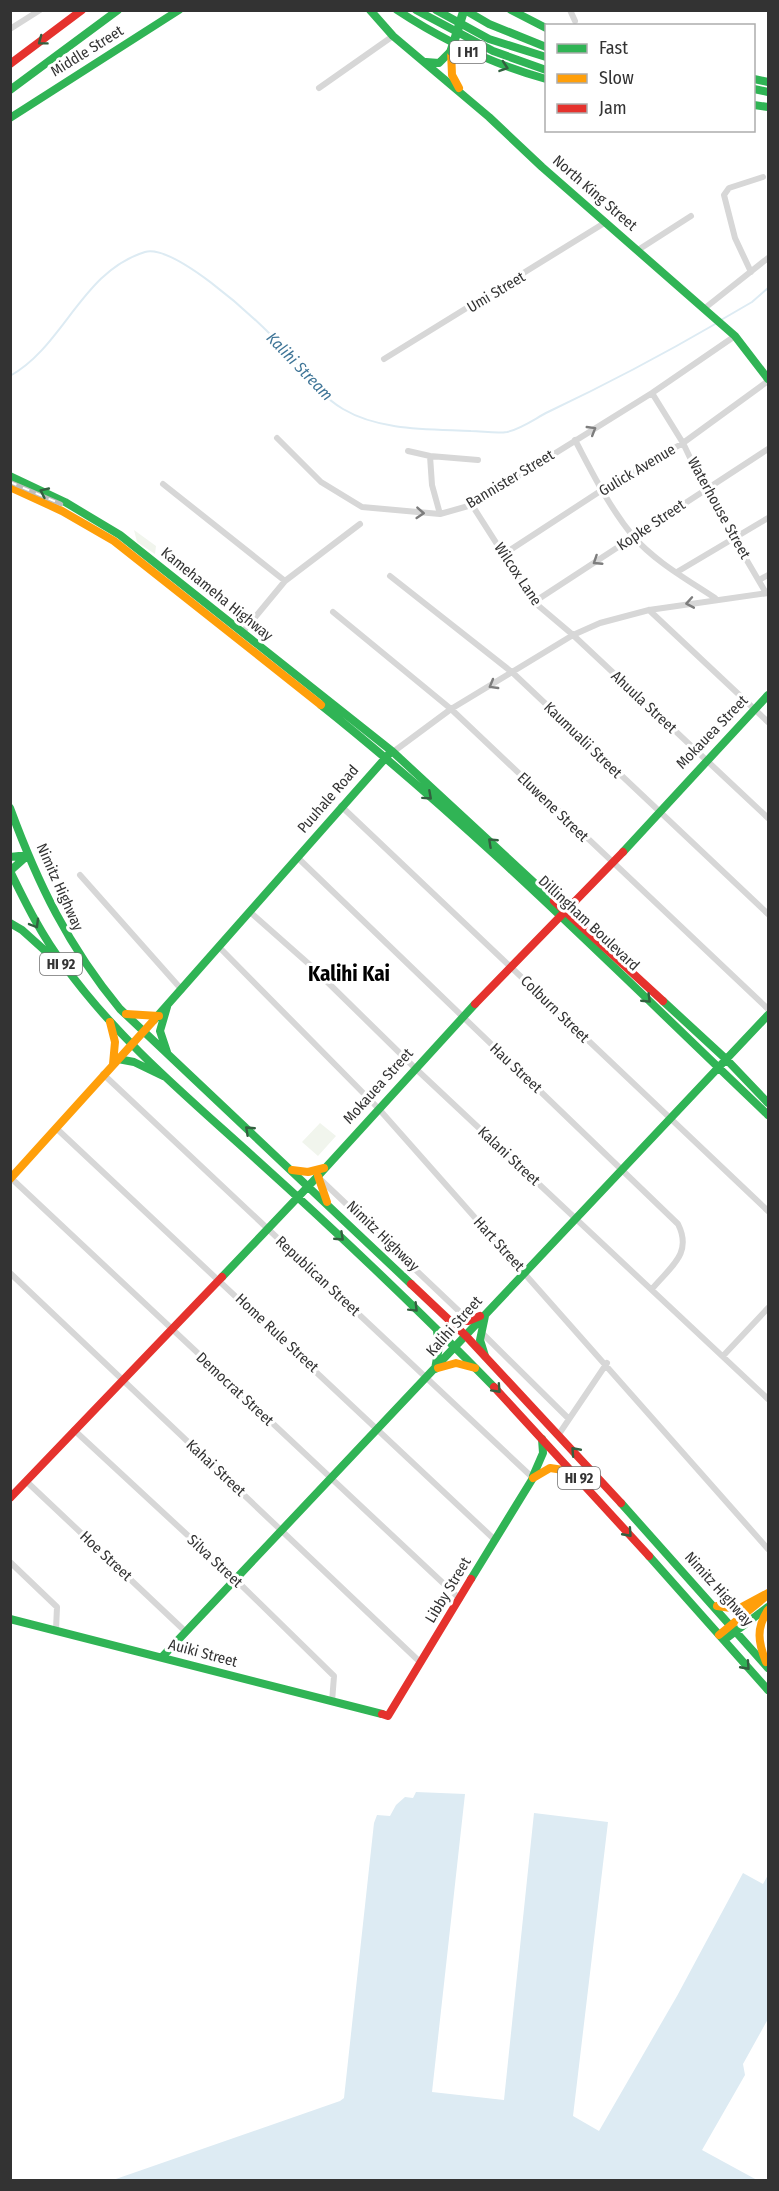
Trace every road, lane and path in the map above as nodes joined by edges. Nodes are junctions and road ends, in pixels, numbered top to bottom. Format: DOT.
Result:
graph roads {
  1 [pos="40,10"];
  2 [pos="82,10"];
  3 [pos="118,10"];
  4 [pos="179,10"];
  5 [pos="370,10"];
  6 [pos="397,10"];
  7 [pos="416,10"];
  8 [pos="436,10"];
  9 [pos="465,10"];
  10 [pos="511,10"];
  11 [pos="570,10"];
  12 [pos="575,21"];
  13 [pos="545,27"];
  14 [pos="10,30"];
  15 [pos="393,36"];
  16 [pos="545,47"];
  17 [pos="451,51"];
  18 [pos="545,57"];
  19 [pos="423,61"];
  20 [pos="10,64"];
  21 [pos="545,70"];
  22 [pos="545,79"];
  23 [pos="319,88"];
  24 [pos="10,90"];
  25 [pos="462,93"];
  26 [pos="10,118"];
  27 [pos="763,177"];
  28 [pos="691,216"];
  29 [pos="606,222"];
  30 [pos="638,250"];
  31 [pos="768,258"];
  32 [pos="751,272"];
  33 [pos="707,311"];
  34 [pos="731,333"];
  35 [pos="384,360"];
  36 [pos="768,380"];
  37 [pos="652,393"];
  38 [pos="277,438"];
  39 [pos="574,440"];
  40 [pos="683,443"];
  41 [pos="768,449"];
  42 [pos="408,451"];
  43 [pos="430,456"];
  44 [pos="478,460"];
  45 [pos="10,476"];
  46 [pos="164,484"];
  47 [pos="10,487"];
  48 [pos="705,489"];
  49 [pos="602,490"];
  50 [pos="472,506"];
  51 [pos="440,514"];
  52 [pos="768,518"];
  53 [pos="360,524"];
  54 [pos="634,537"];
  55 [pos="736,538"];
  56 [pos="504,554"];
  57 [pos="677,572"];
  58 [pos="768,575"];
  59 [pos="390,576"];
  60 [pos="759,580"];
  61 [pos="285,581"];
  62 [pos="767,593"];
  63 [pos="716,598"];
  64 [pos="534,602"];
  65 [pos="649,610"];
  66 [pos="333,612"];
  67 [pos="573,635"];
  68 [pos="240,636"];
  69 [pos="513,673"];
  70 [pos="768,695"];
  71 [pos="451,709"];
  72 [pos="755,709"];
  73 [pos="768,722"];
  74 [pos="389,754"];
  75 [pos="706,759"];
  76 [pos="341,806"];
  77 [pos="10,808"];
  78 [pos="659,812"];
  79 [pos="768,818"];
  80 [pos="28,855"];
  81 [pos="10,857"];
  82 [pos="297,858"];
  83 [pos="612,864"];
  84 [pos="10,871"];
  85 [pos="80,875"];
  86 [pos="250,912"];
  87 [pos="563,912"];
  88 [pos="768,914"];
  89 [pos="10,923"];
  90 [pos="219,948"];
  91 [pos="63,967"];
  92 [pos="511,967"];
  93 [pos="182,990"];
  94 [pos="167,1007"];
  95 [pos="768,1009"];
  96 [pos="124,1014"];
  97 [pos="159,1016"];
  98 [pos="768,1016"];
  99 [pos="462,1017"];
  100 [pos="110,1020"];
  101 [pos="143,1032"];
  102 [pos="133,1042"];
  103 [pos="171,1059"];
  104 [pos="727,1060"];
  105 [pos="115,1061"];
  106 [pos="719,1067"];
  107 [pos="415,1068"];
  108 [pos="104,1074"];
  109 [pos="170,1080"];
  110 [pos="768,1103"];
  111 [pos="378,1108"];
  112 [pos="768,1115"];
  113 [pos="671,1119"];
  114 [pos="56,1128"];
  115 [pos="325,1167"];
  116 [pos="623,1169"];
  117 [pos="292,1170"];
  118 [pos="318,1176"];
  119 [pos="11,1179"];
  120 [pos="309,1185"];
  121 [pos="297,1197"];
  122 [pos="327,1202"];
  123 [pos="768,1210"];
  124 [pos="575,1218"];
  125 [pos="267,1229"];
  126 [pos="524,1272"];
  127 [pos="10,1273"];
  128 [pos="219,1279"];
  129 [pos="652,1289"];
  130 [pos="768,1308"];
  131 [pos="486,1313"];
  132 [pos="450,1321"];
  133 [pos="465,1321"];
  134 [pos="171,1330"];
  135 [pos="437,1331"];
  136 [pos="481,1331"];
  137 [pos="466,1336"];
  138 [pos="455,1348"];
  139 [pos="486,1356"];
  140 [pos="723,1356"];
  141 [pos="607,1363"];
  142 [pos="477,1368"];
  143 [pos="435,1369"];
  144 [pos="426,1378"];
  145 [pos="122,1379"];
  146 [pos="768,1399"];
  147 [pos="568,1418"];
  148 [pos="378,1429"];
  149 [pos="74,1430"];
  150 [pos="559,1434"];
  151 [pos="541,1436"];
  152 [pos="575,1473"];
  153 [pos="532,1478"];
  154 [pos="331,1479"];
  155 [pos="26,1481"];
  156 [pos="10,1498"];
  157 [pos="282,1530"];
  158 [pos="495,1540"];
  159 [pos="768,1549"];
  160 [pos="10,1562"];
  161 [pos="236,1580"];
  162 [pos="768,1594"];
  163 [pos="460,1599"];
  164 [pos="712,1604"];
  165 [pos="768,1608"];
  166 [pos="10,1619"];
  167 [pos="734,1628"];
  168 [pos="56,1630"];
  169 [pos="186,1632"];
  170 [pos="722,1637"];
  171 [pos="162,1657"];
  172 [pos="421,1663"];
  173 [pos="768,1668"];
  174 [pos="768,1690"];
  175 [pos="332,1702"];
  176 [pos="388,1716"];
  1 -- 14 [label="street"];
  2 -- 20 [label="main road, one-way"];
  3 -- 24 [label="main road"];
  4 -- 26 [label="main road, Middle Street"];
  5 -- 15 [label="main road, North King Street"];
  6 -- 22 [label="main road, I H1, one-way"];
  7 -- 21 [label="main road"];
  8 -- 18 [label="main road"];
  9 -- 16 [label="main road, I H1"];
  9 -- 17 [label="main road, bridge"];
  10 -- 13 [label="main road"];
  11 -- 12 [label="street"];
  15 -- 19 [label="main road, North King Street"];
  15 -- 23 [label="street"];
  17 -- 19 [label="main road"];
  17 -- 25 [label="main road"];
  19 -- 25 [label="main road, North King Street"];
  25 -- 29 [label="main road, North King Street"];
  27 -- 32 [label="street"];
  28 -- 30 [label="street"];
  29 -- 30 [label="main road, North King Street"];
  29 -- 35 [label="street, Umi Street"];
  30 -- 33 [label="main road, North King Street"];
  31 -- 32 [label="street"];
  32 -- 33 [label="street"];
  33 -- 34 [label="main road, North King Street"];
  34 -- 36 [label="main road, North King Street"];
  34 -- 37 [label="street, Bannister Street"];
  36 -- 40 [label="street, Gulick Avenue"];
  39 -- 37 [label="street, Bannister Street, one-way"];
  37 -- 40 [label="street, Waterhouse Street"];
  38 -- 51 [label="street, Bannister Street, one-way"];
  39 -- 49 [label="street"];
  39 -- 50 [label="street, Bannister Street"];
  40 -- 48 [label="street, Waterhouse Street"];
  40 -- 49 [label="street, Gulick Avenue"];
  41 -- 48 [label="street, Kopke Street"];
  42 -- 43 [label="street"];
  43 -- 44 [label="street"];
  43 -- 51 [label="street"];
  68 -- 45 [label="main road, Kamehameha Highway, one-way"];
  46 -- 61 [label="street"];
  47 -- 68 [label="main road, Kamehameha Highway"];
  48 -- 54 [label="street, Kopke Street"];
  48 -- 55 [label="street, Waterhouse Street"];
  49 -- 54 [label="street"];
  49 -- 56 [label="street, Gulick Avenue"];
  50 -- 51 [label="street, Bannister Street"];
  50 -- 56 [label="street, Wilcox Lane"];
  52 -- 55 [label="street"];
  53 -- 61 [label="street"];
  54 -- 57 [label="street"];
  54 -- 64 [label="street, Kopke Street, one-way"];
  55 -- 57 [label="street"];
  55 -- 60 [label="street, Waterhouse Street"];
  56 -- 64 [label="street, Wilcox Lane"];
  57 -- 63 [label="street"];
  58 -- 60 [label="street"];
  59 -- 69 [label="street, Kaumualii Street"];
  60 -- 62 [label="street, Waterhouse Street"];
  61 -- 68 [label="street"];
  62 -- 63 [label="street, Puuhale Road"];
  63 -- 65 [label="street, Puuhale Road, one-way"];
  64 -- 67 [label="street, Wilcox Lane"];
  65 -- 67 [label="street, Puuhale Road"];
  65 -- 72 [label="street"];
  66 -- 71 [label="street, Eluwene Street"];
  67 -- 69 [label="street, Puuhale Road"];
  67 -- 75 [label="street, Ahuula Street"];
  68 -- 74 [label="main road, Kamehameha Highway"];
  69 -- 71 [label="street, Puuhale Road, one-way"];
  69 -- 78 [label="street, Kaumualii Street"];
  70 -- 72 [label="main road, Mokauea Street"];
  71 -- 74 [label="street, Puuhale Road"];
  71 -- 83 [label="street, Eluwene Street"];
  72 -- 73 [label="street"];
  72 -- 75 [label="main road, Mokauea Street"];
  74 -- 76 [label="main road, Puuhale Road"];
  74 -- 87 [label="main road, Dillingham Boulevard"];
  75 -- 78 [label="main road, Mokauea Street"];
  75 -- 79 [label="street, Ahuula Street"];
  76 -- 82 [label="main road, Puuhale Road"];
  76 -- 92 [label="street, Colburn Street"];
  77 -- 80 [label="main road, Nimitz Highway / HI 92"];
  78 -- 83 [label="main road, Mokauea Street"];
  78 -- 88 [label="street, Kaumualii Street"];
  80 -- 81 [label="main road"];
  80 -- 84 [label="main road"];
  80 -- 96 [label="main road, Nimitz Highway / HI 92"];
  82 -- 86 [label="main road, Puuhale Road"];
  82 -- 99 [label="street, Hau Street"];
  83 -- 87 [label="main road, Mokauea Street"];
  83 -- 95 [label="street, Eluwene Street"];
  84 -- 91 [label="main road, Nimitz Highway / HI 92, one-way"];
  85 -- 93 [label="street"];
  86 -- 90 [label="main road, Puuhale Road"];
  86 -- 107 [label="street, Kalani Street"];
  87 -- 92 [label="main road, Mokauea Street"];
  87 -- 104 [label="main road, Dillingham Boulevard"];
  87 -- 106 [label="main road, Dillingham Boulevard, one-way"];
  89 -- 91 [label="main road"];
  90 -- 93 [label="main road, Puuhale Road"];
  90 -- 111 [label="street, Hart Street"];
  91 -- 100 [label="main road, Nimitz Highway / HI 92"];
  92 -- 99 [label="main road, Mokauea Street"];
  92 -- 113 [label="street, Colburn Street"];
  93 -- 94 [label="main road, Puuhale Road"];
  94 -- 97 [label="main road, Puuhale Road"];
  94 -- 103 [label="main road"];
  96 -- 97 [label="main road"];
  96 -- 101 [label="main road, Nimitz Highway / HI 92"];
  97 -- 101 [label="main road, Puuhale Road"];
  98 -- 104 [label="main road, Kalihi Street"];
  99 -- 107 [label="main road, Mokauea Street"];
  99 -- 116 [label="street, Hau Street"];
  100 -- 102 [label="main road, Nimitz Highway / HI 92"];
  100 -- 105 [label="main road"];
  101 -- 102 [label="main road, Puuhale Road"];
  101 -- 103 [label="main road, Nimitz Highway / HI 92"];
  102 -- 105 [label="main road, Puuhale Road"];
  102 -- 109 [label="main road, Nimitz Highway / HI 92"];
  117 -- 103 [label="main road, Nimitz Highway / HI 92, one-way"];
  104 -- 106 [label="main road, Kalihi Street"];
  104 -- 110 [label="main road, Dillingham Boulevard"];
  105 -- 108 [label="main road, Puuhale Road"];
  105 -- 109 [label="main road"];
  106 -- 112 [label="main road, Dillingham Boulevard"];
  106 -- 113 [label="main road, Kalihi Street"];
  107 -- 111 [label="main road, Mokauea Street"];
  107 -- 124 [label="street, Kalani Street"];
  108 -- 114 [label="main road, Puuhale Road"];
  108 -- 125 [label="street, Republican Street"];
  109 -- 121 [label="main road, Nimitz Highway / HI 92"];
  111 -- 115 [label="main road, Mokauea Street"];
  111 -- 126 [label="street, Hart Street"];
  113 -- 116 [label="main road, Kalihi Street"];
  113 -- 123 [label="street, Colburn Street"];
  114 -- 119 [label="main road, Puuhale Road"];
  114 -- 128 [label="street, Home Rule Street"];
  115 -- 117 [label="main road"];
  115 -- 118 [label="main road, Mokauea Street"];
  116 -- 124 [label="main road, Kalihi Street"];
  116 -- 129 [label="street, Hau Street"];
  117 -- 120 [label="main road, Nimitz Highway / HI 92"];
  118 -- 120 [label="main road, Mokauea Street"];
  118 -- 122 [label="main road"];
  118 -- 133 [label="street"];
  119 -- 134 [label="street, Democrat Street"];
  120 -- 121 [label="main road, Mokauea Street"];
  120 -- 122 [label="main road, Nimitz Highway / HI 92"];
  121 -- 125 [label="main road, Mokauea Street"];
  121 -- 135 [label="main road, Nimitz Highway / HI 92, one-way"];
  122 -- 132 [label="main road, Nimitz Highway / HI 92"];
  124 -- 126 [label="main road, Kalihi Street"];
  124 -- 129 [label="street, Kalani Street"];
  125 -- 128 [label="main road, Mokauea Street"];
  125 -- 144 [label="street, Republican Street"];
  126 -- 131 [label="main road, Kalihi Street"];
  126 -- 141 [label="street, Hart Street"];
  127 -- 145 [label="street, Kahai Street"];
  128 -- 134 [label="main road, Mokauea Street"];
  128 -- 148 [label="street, Home Rule Street"];
  129 -- 140 [label="street, Kalani Street"];
  130 -- 140 [label="street"];
  131 -- 133 [label="main road"];
  131 -- 136 [label="main road"];
  131 -- 137 [label="main road, Kalihi Street"];
  132 -- 133 [label="main road"];
  132 -- 137 [label="main road, Nimitz Highway / HI 92"];
  134 -- 145 [label="main road, Mokauea Street"];
  134 -- 154 [label="street, Democrat Street"];
  135 -- 138 [label="main road, Nimitz Highway / HI 92"];
  135 -- 143 [label="main road"];
  136 -- 139 [label="main road"];
  136 -- 147 [label="street"];
  137 -- 138 [label="main road, Kalihi Street"];
  137 -- 139 [label="main road, Nimitz Highway / HI 92"];
  138 -- 142 [label="main road, Nimitz Highway / HI 92"];
  138 -- 143 [label="main road, Kalihi Street"];
  139 -- 150 [label="main road, Nimitz Highway / HI 92"];
  140 -- 146 [label="street, Kalani Street"];
  141 -- 147 [label="street"];
  141 -- 159 [label="street, Hart Street"];
  142 -- 143 [label="main road"];
  142 -- 151 [label="main road, Nimitz Highway / HI 92, one-way"];
  143 -- 144 [label="main road, Kalihi Street"];
  144 -- 148 [label="main road, Kalihi Street"];
  144 -- 153 [label="street, Republican Street"];
  145 -- 149 [label="main road, Mokauea Street"];
  145 -- 157 [label="street, Kahai Street"];
  147 -- 150 [label="street"];
  148 -- 154 [label="main road, Kalihi Street"];
  148 -- 158 [label="street, Home Rule Street"];
  149 -- 155 [label="main road, Mokauea Street"];
  149 -- 161 [label="street, Silva Street"];
  164 -- 150 [label="main road, Nimitz Highway / HI 92, one-way"];
  151 -- 152 [label="main road, Nimitz Highway / HI 92"];
  151 -- 153 [label="main road, Libby Street"];
  152 -- 153 [label="main road"];
  152 -- 170 [label="main road, Nimitz Highway / HI 92, one-way"];
  153 -- 158 [label="main road, Libby Street"];
  154 -- 157 [label="main road, Kalihi Street"];
  154 -- 163 [label="street, Democrat Street"];
  155 -- 156 [label="main road, Mokauea Street"];
  155 -- 169 [label="street, Hoe Street"];
  157 -- 161 [label="main road, Kalihi Street"];
  157 -- 172 [label="street, Kahai Street"];
  158 -- 163 [label="main road, Libby Street"];
  160 -- 168 [label="street"];
  161 -- 169 [label="main road, Kalihi Street"];
  161 -- 175 [label="street, Silva Street"];
  162 -- 164 [label="main road"];
  162 -- 167 [label="main road"];
  163 -- 172 [label="main road, Libby Street"];
  164 -- 167 [label="main road, Nimitz Highway / HI 92"];
  165 -- 167 [label="main road"];
  165 -- 173 [label="main road"];
  166 -- 168 [label="main road, Auiki Street"];
  167 -- 170 [label="main road"];
  167 -- 173 [label="main road, Nimitz Highway / HI 92"];
  168 -- 171 [label="main road, Auiki Street"];
  169 -- 171 [label="main road, Kalihi Street"];
  170 -- 174 [label="main road, Nimitz Highway / HI 92, one-way"];
  171 -- 175 [label="main road, Auiki Street"];
  172 -- 176 [label="main road, Libby Street"];
  175 -- 176 [label="main road, Auiki Street"];
}
